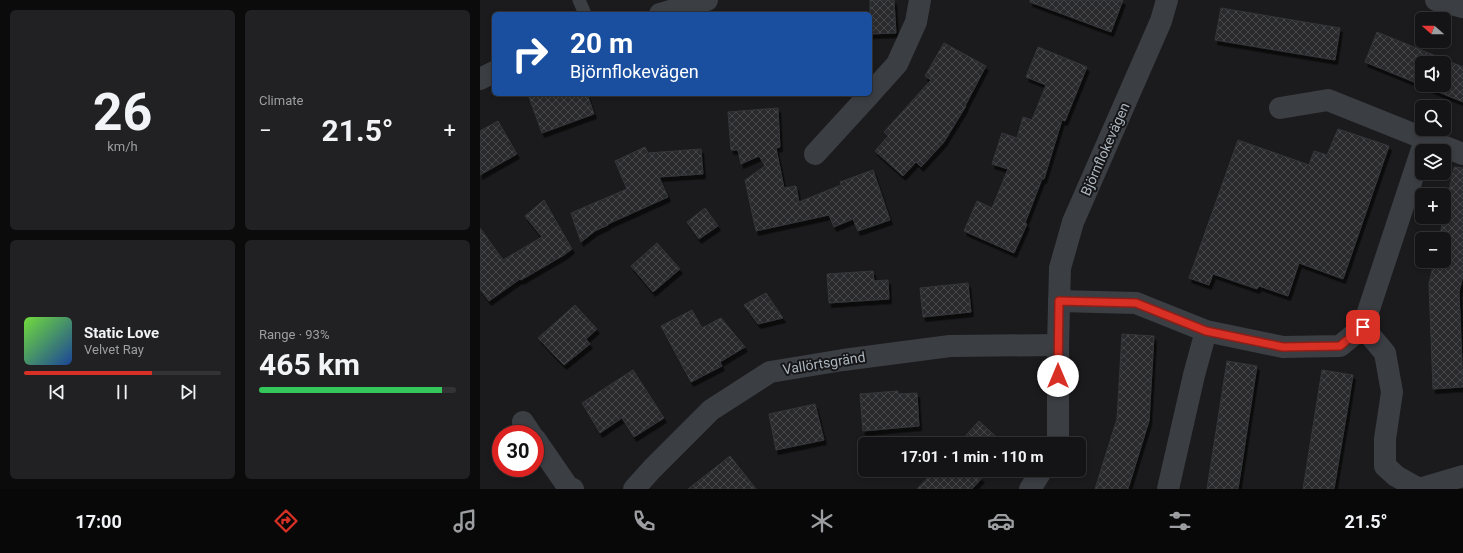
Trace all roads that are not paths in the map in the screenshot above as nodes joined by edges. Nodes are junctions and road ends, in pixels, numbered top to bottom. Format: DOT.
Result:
graph roads {
  1 [pos="579,0"];
  2 [pos="706,0"];
  3 [pos="920,0"];
  4 [pos="1167,0"];
  5 [pos="1436,0"];
  6 [pos="1463,7"];
  7 [pos="584,12"];
  8 [pos="667,12"];
  9 [pos="492,73"];
  10 [pos="480,79"];
  11 [pos="872,92"];
  12 [pos="868,96"];
  13 [pos="1280,108"];
  14 [pos="1425,140"];
  15 [pos="815,154"];
  16 [pos="1463,154"];
  17 [pos="1059,301"];
  18 [pos="1363,327"];
  19 [pos="1206,331"];
  20 [pos="1058,345"];
  21 [pos="1058,437"];
  22 [pos="544,452"];
  23 [pos="1463,476"];
  24 [pos="1038,477"];
  25 [pos="573,489"];
  26 [pos="634,489"];
  27 [pos="1030,489"];
  28 [pos="1168,489"];
  29 [pos="1419,489"];
  1 -- 7 [label="lane"];
  2 -- 8 [label="street"];
  3 -- 11 [label="street"];
  4 -- 17 [label="street, Björnflokevägen"];
  5 -- 6 [label="street"];
  9 -- 10 [label="street"];
  12 -- 15 [label="street"];
  13 -- 14 [label="street"];
  14 -- 16 [label="street"];
  14 -- 18 [label="street"];
  17 -- 19 [label="street"];
  17 -- 20 [label="street, Björnflokevägen"];
  18 -- 19 [label="street"];
  18 -- 29 [label="street"];
  19 -- 28 [label="street"];
  20 -- 21 [label="street, Björnflokevägen"];
  20 -- 26 [label="street, Vallörtsgränd"];
  22 -- 25 [label="street"];
  23 -- 29 [label="street"];
  24 -- 27 [label="street"];
}
